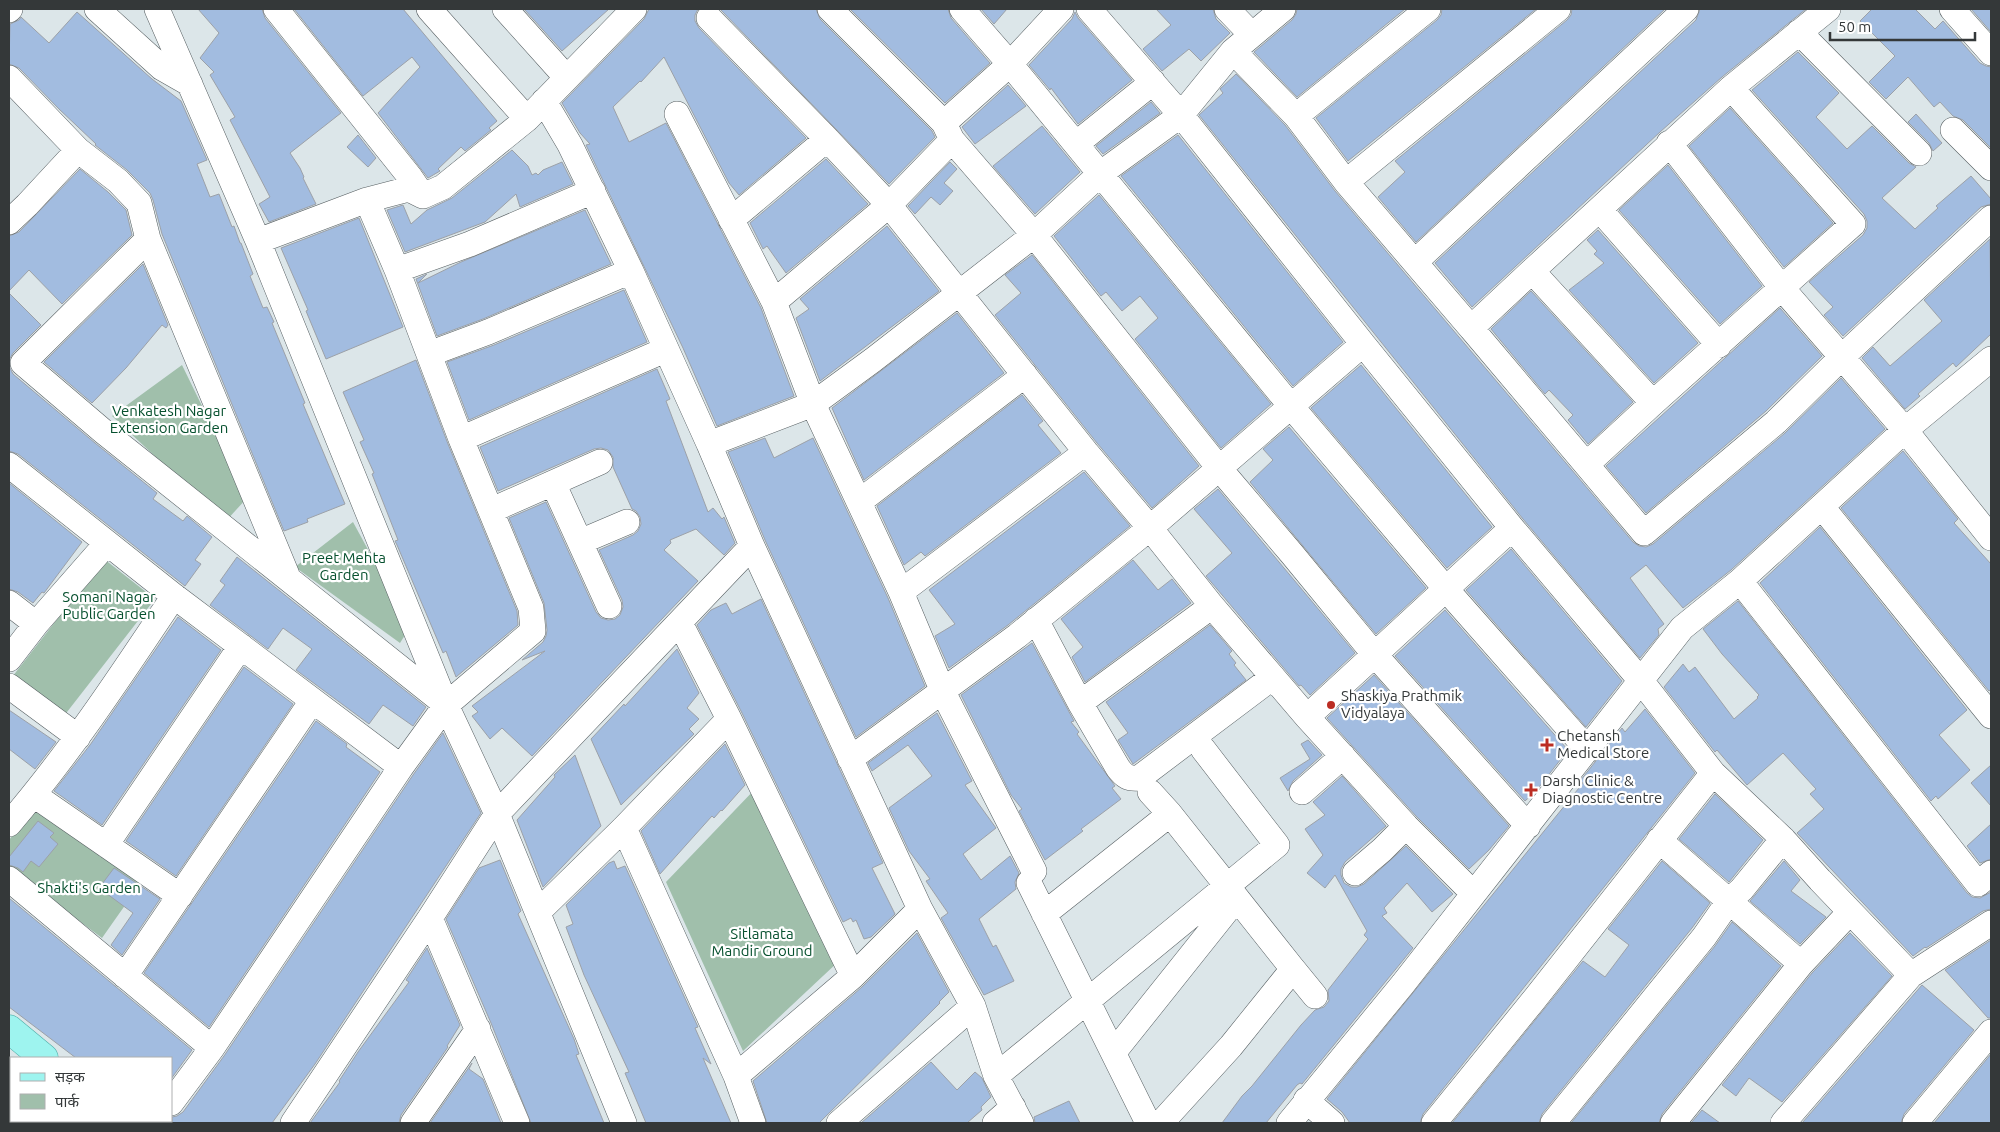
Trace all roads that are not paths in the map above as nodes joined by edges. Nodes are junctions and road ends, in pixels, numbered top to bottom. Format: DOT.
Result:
graph roads {
  1 [pos="97,9"];
  2 [pos="157,9"];
  3 [pos="276,9"];
  4 [pos="429,9"];
  5 [pos="505,9"];
  6 [pos="634,9"];
  7 [pos="830,9"];
  8 [pos="962,9"];
  9 [pos="1061,9"];
  10 [pos="1089,9"];
  11 [pos="1227,9"];
  12 [pos="1283,9"];
  13 [pos="1428,9"];
  14 [pos="1558,9"];
  15 [pos="1686,9"];
  16 [pos="1828,9"];
  17 [pos="1952,9"];
  18 [pos="709,18"];
  19 [pos="1799,32"];
  20 [pos="1251,34"];
  21 [pos="1233,51"];
  22 [pos="1991,53"];
  23 [pos="171,63"];
  24 [pos="1010,64"];
  25 [pos="566,77"];
  26 [pos="9,78"];
  27 [pos="1153,82"];
  28 [pos="1731,88"];
  29 [pos="544,101"];
  30 [pos="678,114"];
  31 [pos="1181,115"];
  32 [pos="1296,116"];
  33 [pos="527,119"];
  34 [pos="1953,130"];
  35 [pos="948,132"];
  36 [pos="827,138"];
  37 [pos="1669,143"];
  38 [pos="1076,144"];
  39 [pos="78,150"];
  40 [pos="1919,153"];
  41 [pos="1991,168"];
  42 [pos="1100,174"];
  43 [pos="1346,182"];
  44 [pos="593,190"];
  45 [pos="423,196"];
  46 [pos="367,200"];
  47 [pos="888,205"];
  48 [pos="1600,210"];
  49 [pos="1991,218"];
  50 [pos="731,220"];
  51 [pos="9,222"];
  52 [pos="1034,235"];
  53 [pos="148,239"];
  54 [pos="258,241"];
  55 [pos="1415,262"];
  56 [pos="397,270"];
  57 [pos="631,271"];
  58 [pos="1532,271"];
  59 [pos="1781,287"];
  60 [pos="960,292"];
  61 [pos="774,302"];
  62 [pos="1471,328"];
  63 [pos="1363,344"];
  64 [pos="1719,345"];
  65 [pos="665,350"];
  66 [pos="429,354"];
  67 [pos="1843,356"];
  68 [pos="1991,360"];
  69 [pos="1025,374"];
  70 [pos="1653,402"];
  71 [pos="813,404"];
  72 [pos="1290,405"];
  73 [pos="1906,430"];
  74 [pos="461,439"];
  75 [pos="709,444"];
  76 [pos="1086,452"];
  77 [pos="600,462"];
  78 [pos="1587,464"];
  79 [pos="9,465"];
  80 [pos="1219,468"];
  81 [pos="553,483"];
  82 [pos="859,502"];
  83 [pos="1822,507"];
  84 [pos="492,510"];
  85 [pos="627,522"];
  86 [pos="1150,528"];
  87 [pos="1512,528"];
  88 [pos="1991,538"];
  89 [pos="580,542"];
  90 [pos="107,543"];
  91 [pos="752,546"];
  92 [pos="288,577"];
  93 [pos="1740,581"];
  94 [pos="1445,588"];
  95 [pos="901,592"];
  96 [pos="174,596"];
  97 [pos="9,603"];
  98 [pos="609,606"];
  99 [pos="1212,606"];
  100 [pos="1036,620"];
  101 [pos="680,623"];
  102 [pos="36,624"];
  103 [pos="241,646"];
  104 [pos="1375,655"];
  105 [pos="9,659"];
  106 [pos="1273,677"];
  107 [pos="1642,682"];
  108 [pos="9,686"];
  109 [pos="943,692"];
  110 [pos="312,701"];
  111 [pos="1080,703"];
  112 [pos="446,705"];
  113 [pos="1991,716"];
  114 [pos="1307,717"];
  115 [pos="729,719"];
  116 [pos="78,737"];
  117 [pos="1203,749"];
  118 [pos="1588,750"];
  119 [pos="1344,756"];
  120 [pos="850,759"];
  121 [pos="400,767"];
  122 [pos="1713,772"];
  123 [pos="1150,792"];
  124 [pos="1302,792"];
  125 [pos="34,795"];
  126 [pos="497,814"];
  127 [pos="1170,814"];
  128 [pos="9,824"];
  129 [pos="1406,826"];
  130 [pos="1528,826"];
  131 [pos="624,828"];
  132 [pos="1783,839"];
  133 [pos="1659,840"];
  134 [pos="106,845"];
  135 [pos="1355,873"];
  136 [pos="1991,873"];
  137 [pos="9,879"];
  138 [pos="1231,892"];
  139 [pos="1473,893"];
  140 [pos="180,896"];
  141 [pos="1728,900"];
  142 [pos="920,909"];
  143 [pos="538,912"];
  144 [pos="1850,912"];
  145 [pos="1044,914"];
  146 [pos="430,918"];
  147 [pos="1991,923"];
  148 [pos="1802,964"];
  149 [pos="1293,969"];
  150 [pos="125,976"];
  151 [pos="852,976"];
  152 [pos="1911,976"];
  153 [pos="1314,996"];
  154 [pos="1087,999"];
  155 [pos="974,1006"];
  156 [pos="9,1029"];
  157 [pos="478,1029"];
  158 [pos="1991,1032"];
  159 [pos="212,1048"];
  160 [pos="1114,1052"];
  161 [pos="43,1057"];
  162 [pos="736,1076"];
  163 [pos="996,1076"];
  164 [pos="1306,1100"];
  165 [pos="172,1102"];
  166 [pos="1017,1115"];
  167 [pos="293,1123"];
  168 [pos="413,1123"];
  169 [pos="517,1123"];
  170 [pos="624,1123"];
  171 [pos="753,1123"];
  172 [pos="839,1123"];
  173 [pos="995,1123"];
  174 [pos="1148,1123"];
  175 [pos="1161,1123"];
  176 [pos="1289,1123"];
  177 [pos="1332,1123"];
  178 [pos="1434,1123"];
  179 [pos="1553,1123"];
  180 [pos="1673,1123"];
  181 [pos="1783,1123"];
  182 [pos="1915,1123"];
  1 -- 23 [label="street"];
  2 -- 23 [label="street"];
  3 -- 45 [label="street"];
  4 -- 33 [label="street"];
  5 -- 25 [label="street"];
  6 -- 25 [label="street"];
  7 -- 35 [label="street"];
  8 -- 24 [label="street"];
  9 -- 24 [label="street"];
  10 -- 27 [label="street"];
  11 -- 20 [label="street"];
  12 -- 20 [label="street"];
  13 -- 32 [label="street"];
  14 -- 43 [label="street"];
  15 -- 55 [label="street"];
  16 -- 19 [label="street"];
  17 -- 22 [label="street"];
  18 -- 36 [label="street"];
  19 -- 28 [label="street"];
  19 -- 40 [label="street"];
  20 -- 21 [label="street"];
  21 -- 31 [label="street"];
  21 -- 32 [label="street"];
  23 -- 54 [label="street"];
  24 -- 35 [label="street"];
  24 -- 38 [label="street"];
  25 -- 29 [label="street"];
  26 -- 39 [label="street"];
  27 -- 31 [label="street"];
  27 -- 38 [label="street"];
  28 -- 37 [label="street"];
  28 -- 59 [label="street"];
  29 -- 33 [label="street"];
  29 -- 44 [label="street"];
  30 -- 50 [label="street"];
  31 -- 42 [label="street"];
  31 -- 63 [label="street"];
  32 -- 43 [label="street"];
  33 -- 45 [label="street"];
  34 -- 41 [label="street"];
  35 -- 47 [label="street"];
  35 -- 52 [label="street"];
  36 -- 47 [label="street"];
  36 -- 50 [label="street"];
  37 -- 48 [label="street"];
  37 -- 59 [label="street"];
  38 -- 42 [label="street"];
  39 -- 51 [label="street"];
  39 -- 53 [label="street"];
  42 -- 52 [label="street"];
  42 -- 72 [label="street"];
  43 -- 55 [label="street"];
  44 -- 56 [label="street"];
  44 -- 57 [label="street"];
  45 -- 46 [label="street"];
  46 -- 54 [label="street"];
  46 -- 56 [label="street"];
  47 -- 60 [label="street"];
  47 -- 61 [label="street"];
  48 -- 58 [label="street"];
  48 -- 64 [label="street"];
  49 -- 67 [label="street"];
  50 -- 61 [label="street"];
  52 -- 60 [label="street"];
  52 -- 80 [label="street"];
  53 -- 92 [label="street"];
  53 -- 92 [label="street"];
  54 -- 112 [label="street"];
  55 -- 62 [label="street"];
  56 -- 66 [label="street"];
  57 -- 65 [label="street"];
  57 -- 66 [label="street"];
  58 -- 62 [label="street"];
  58 -- 70 [label="street"];
  59 -- 64 [label="street"];
  59 -- 67 [label="street"];
  60 -- 69 [label="street"];
  60 -- 71 [label="street"];
  61 -- 71 [label="street"];
  62 -- 78 [label="street"];
  63 -- 72 [label="street"];
  63 -- 87 [label="street"];
  64 -- 70 [label="street"];
  65 -- 74 [label="street"];
  65 -- 75 [label="street"];
  66 -- 74 [label="street"];
  67 -- 73 [label="street"];
  67 -- 78 [label="street"];
  68 -- 73 [label="street"];
  69 -- 76 [label="street"];
  69 -- 82 [label="street"];
  70 -- 78 [label="street"];
  71 -- 75 [label="street"];
  71 -- 82 [label="street"];
  72 -- 80 [label="street"];
  72 -- 94 [label="street"];
  73 -- 83 [label="street"];
  73 -- 88 [label="street"];
  74 -- 84 [label="street"];
  75 -- 91 [label="street"];
  76 -- 86 [label="street"];
  76 -- 95 [label="street"];
  77 -- 81 [label="street"];
  79 -- 90 [label="street"];
  80 -- 86 [label="street"];
  80 -- 104 [label="street"];
  81 -- 84 [label="street"];
  81 -- 89 [label="street"];
  82 -- 95 [label="street"];
  83 -- 93 [label="street"];
  83 -- 113 [label="street"];
  84 -- 112 [label="street"];
  85 -- 89 [label="street"];
  86 -- 99 [label="street"];
  86 -- 100 [label="street"];
  87 -- 94 [label="street"];
  87 -- 107 [label="street"];
  89 -- 98 [label="street"];
  90 -- 96 [label="street"];
  90 -- 102 [label="street"];
  91 -- 101 [label="street"];
  91 -- 120 [label="street"];
  92 -- 112 [label="street"];
  93 -- 107 [label="street"];
  93 -- 136 [label="street"];
  94 -- 104 [label="street"];
  94 -- 118 [label="street"];
  95 -- 109 [label="street"];
  96 -- 103 [label="street"];
  96 -- 116 [label="street"];
  97 -- 102 [label="street"];
  99 -- 106 [label="street"];
  99 -- 111 [label="street"];
  100 -- 109 [label="street"];
  100 -- 111 [label="street"];
  101 -- 115 [label="street"];
  101 -- 126 [label="street"];
  102 -- 105 [label="street"];
  103 -- 110 [label="street"];
  103 -- 134 [label="street"];
  104 -- 114 [label="street"];
  104 -- 130 [label="street"];
  106 -- 111 [label="street"];
  106 -- 114 [label="street"];
  107 -- 118 [label="street"];
  107 -- 122 [label="street"];
  108 -- 116 [label="street"];
  109 -- 120 [label="street"];
  109 -- 145 [label="street"];
  110 -- 121 [label="street"];
  110 -- 140 [label="street"];
  112 -- 121 [label="street"];
  112 -- 126 [label="street"];
  114 -- 119 [label="street"];
  115 -- 131 [label="street"];
  115 -- 151 [label="street"];
  116 -- 125 [label="street"];
  117 -- 138 [label="street"];
  118 -- 130 [label="street"];
  119 -- 124 [label="street"];
  119 -- 129 [label="street"];
  120 -- 142 [label="street"];
  121 -- 159 [label="street"];
  122 -- 132 [label="street"];
  122 -- 133 [label="street"];
  123 -- 127 [label="street"];
  125 -- 128 [label="street"];
  125 -- 134 [label="street"];
  126 -- 143 [label="street"];
  126 -- 146 [label="street"];
  127 -- 138 [label="street"];
  127 -- 145 [label="street"];
  129 -- 135 [label="street"];
  129 -- 139 [label="street"];
  130 -- 139 [label="street"];
  131 -- 143 [label="street"];
  131 -- 162 [label="street"];
  132 -- 141 [label="street"];
  132 -- 144 [label="street"];
  133 -- 141 [label="street"];
  133 -- 178 [label="street"];
  134 -- 140 [label="street"];
  137 -- 150 [label="street"];
  138 -- 149 [label="street"];
  138 -- 154 [label="street"];
  138 -- 160 [label="street"];
  139 -- 164 [label="street"];
  140 -- 150 [label="street"];
  141 -- 148 [label="street"];
  141 -- 179 [label="street"];
  142 -- 151 [label="street"];
  142 -- 155 [label="street"];
  143 -- 170 [label="street"];
  144 -- 148 [label="street"];
  144 -- 152 [label="street"];
  145 -- 154 [label="street"];
  146 -- 157 [label="street"];
  146 -- 167 [label="street"];
  147 -- 152 [label="street"];
  148 -- 180 [label="street"];
  149 -- 153 [label="street"];
  149 -- 175 [label="street"];
  150 -- 159 [label="street"];
  151 -- 162 [label="street"];
  152 -- 181 [label="street"];
  154 -- 160 [label="street"];
  154 -- 163 [label="street"];
  155 -- 163 [label="street"];
  155 -- 172 [label="street"];
  156 -- 161 [label="main road"];
  157 -- 168 [label="street"];
  157 -- 169 [label="street"];
  158 -- 182 [label="street"];
  159 -- 165 [label="street"];
  160 -- 174 [label="street"];
  162 -- 171 [label="street"];
  163 -- 166 [label="street"];
  164 -- 176 [label="street"];
  164 -- 177 [label="street"];
  166 -- 173 [label="street"];
}
